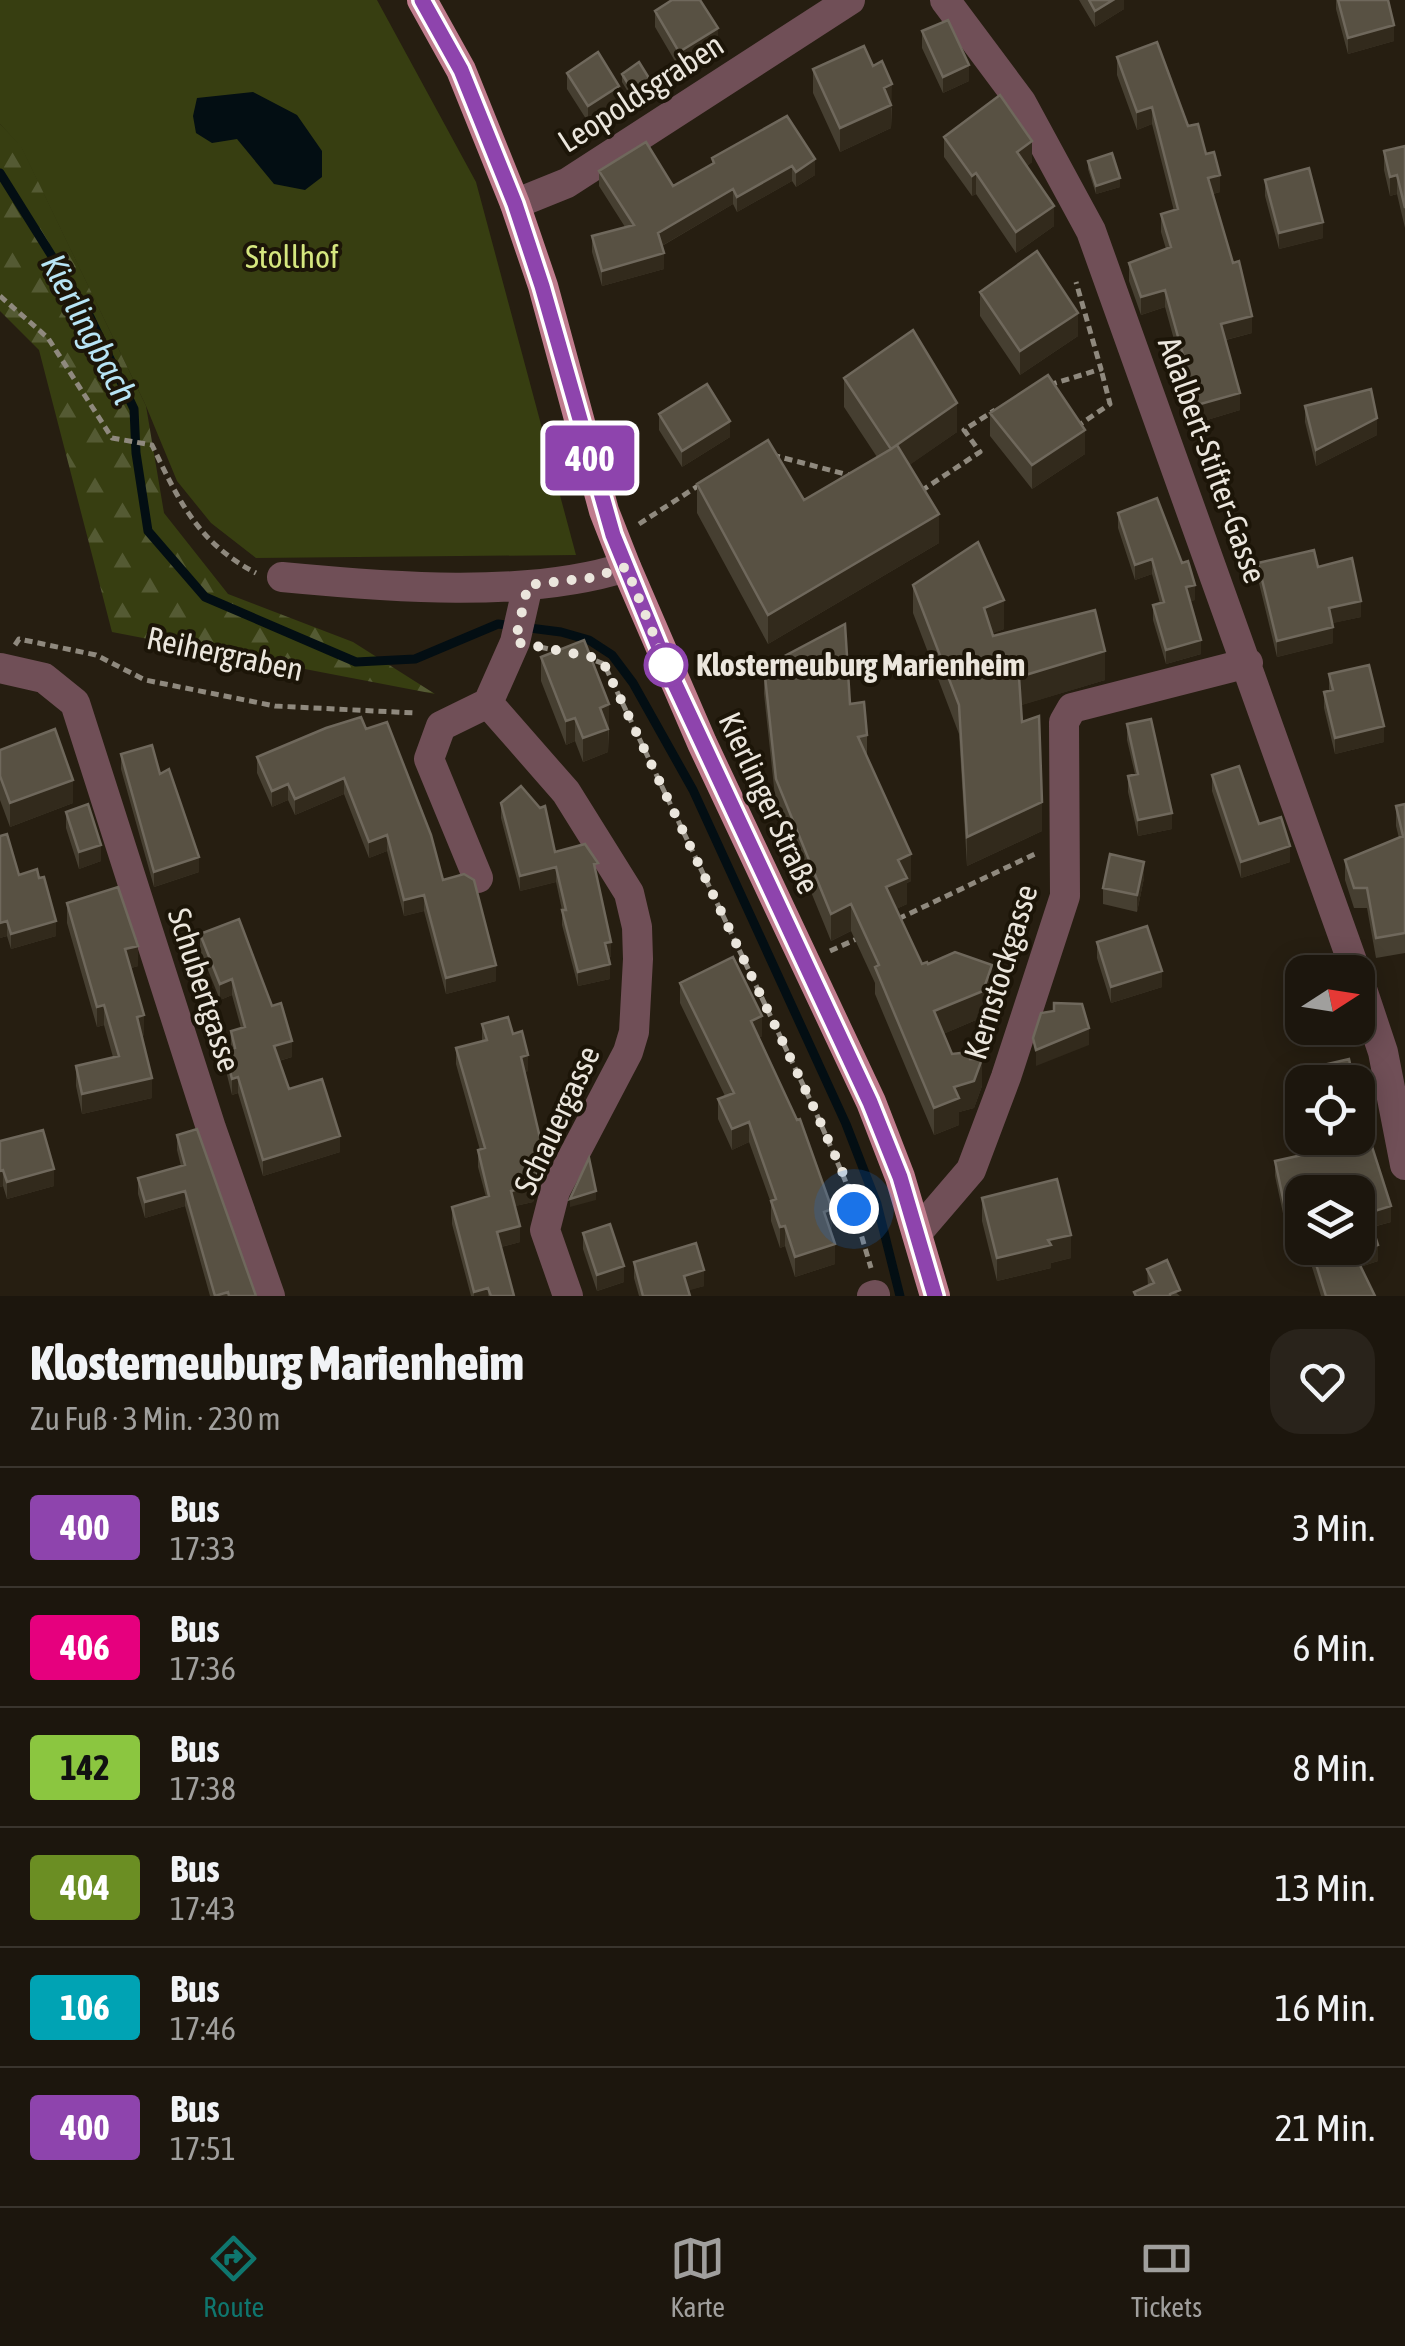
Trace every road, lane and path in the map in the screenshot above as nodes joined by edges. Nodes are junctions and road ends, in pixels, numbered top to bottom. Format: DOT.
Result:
graph roads {
  1 [pos="422,0"];
  2 [pos="850,0"];
  3 [pos="945,0"];
  4 [pos="515,204"];
  5 [pos="1074,277"];
  6 [pos="0,296"];
  7 [pos="1100,369"];
  8 [pos="1036,389"];
  9 [pos="1006,403"];
  10 [pos="954,416"];
  11 [pos="1074,428"];
  12 [pos="964,430"];
  13 [pos="760,452"];
  14 [pos="710,478"];
  15 [pos="864,480"];
  16 [pos="917,493"];
  17 [pos="645,522"];
  18 [pos="626,567"];
  19 [pos="282,577"];
  20 [pos="526,597"];
  21 [pos="515,642"];
  22 [pos="5,659"];
  23 [pos="1248,663"];
  24 [pos="488,703"];
  25 [pos="450,720"];
  26 [pos="1065,840"];
  27 [pos="478,878"];
  28 [pos="889,923"];
  29 [pos="874,930"];
  30 [pos="840,946"];
  31 [pos="1350,955"];
  32 [pos="1375,1028"];
  33 [pos="1405,1164"];
  34 [pos="916,1233"];
  35 [pos="270,1296"];
  36 [pos="568,1296"];
  37 [pos="873,1296"];
  38 [pos="935,1296"];
  1 -- 4 [label="main road, Kierlinger Straße"];
  2 -- 4 [label="street, Leopoldsgraben"];
  3 -- 23 [label="street, Adalbert-Stifter-Gasse"];
  4 -- 18 [label="main road, Kierlinger Straße"];
  5 -- 7 [label="path"];
  6 -- 19 [label="path"];
  7 -- 8 [label="path"];
  7 -- 11 [label="path"];
  9 -- 12 [label="path"];
  10 -- 12 [label="path"];
  12 -- 16 [label="path"];
  13 -- 15 [label="path"];
  14 -- 17 [label="path"];
  18 -- 20 [label="street"];
  18 -- 34 [label="main road, Kierlinger Straße"];
  19 -- 20 [label="street"];
  20 -- 21 [label="street"];
  21 -- 24 [label="street"];
  21 -- 37 [label="path"];
  22 -- 25 [label="path, Reihergraben"];
  22 -- 35 [label="street, Schubertgasse"];
  23 -- 26 [label="street, Kernstockgasse"];
  23 -- 31 [label="street, Adalbert-Stifter-Gasse"];
  24 -- 25 [label="street"];
  24 -- 36 [label="street, Schauergasse"];
  25 -- 27 [label="street"];
  26 -- 28 [label="path"];
  26 -- 34 [label="street, Kernstockgasse"];
  29 -- 30 [label="path"];
  32 -- 33 [label="street, Adalbert-Stifter-Gasse"];
  34 -- 38 [label="main road, Kierlinger Straße"];
}
